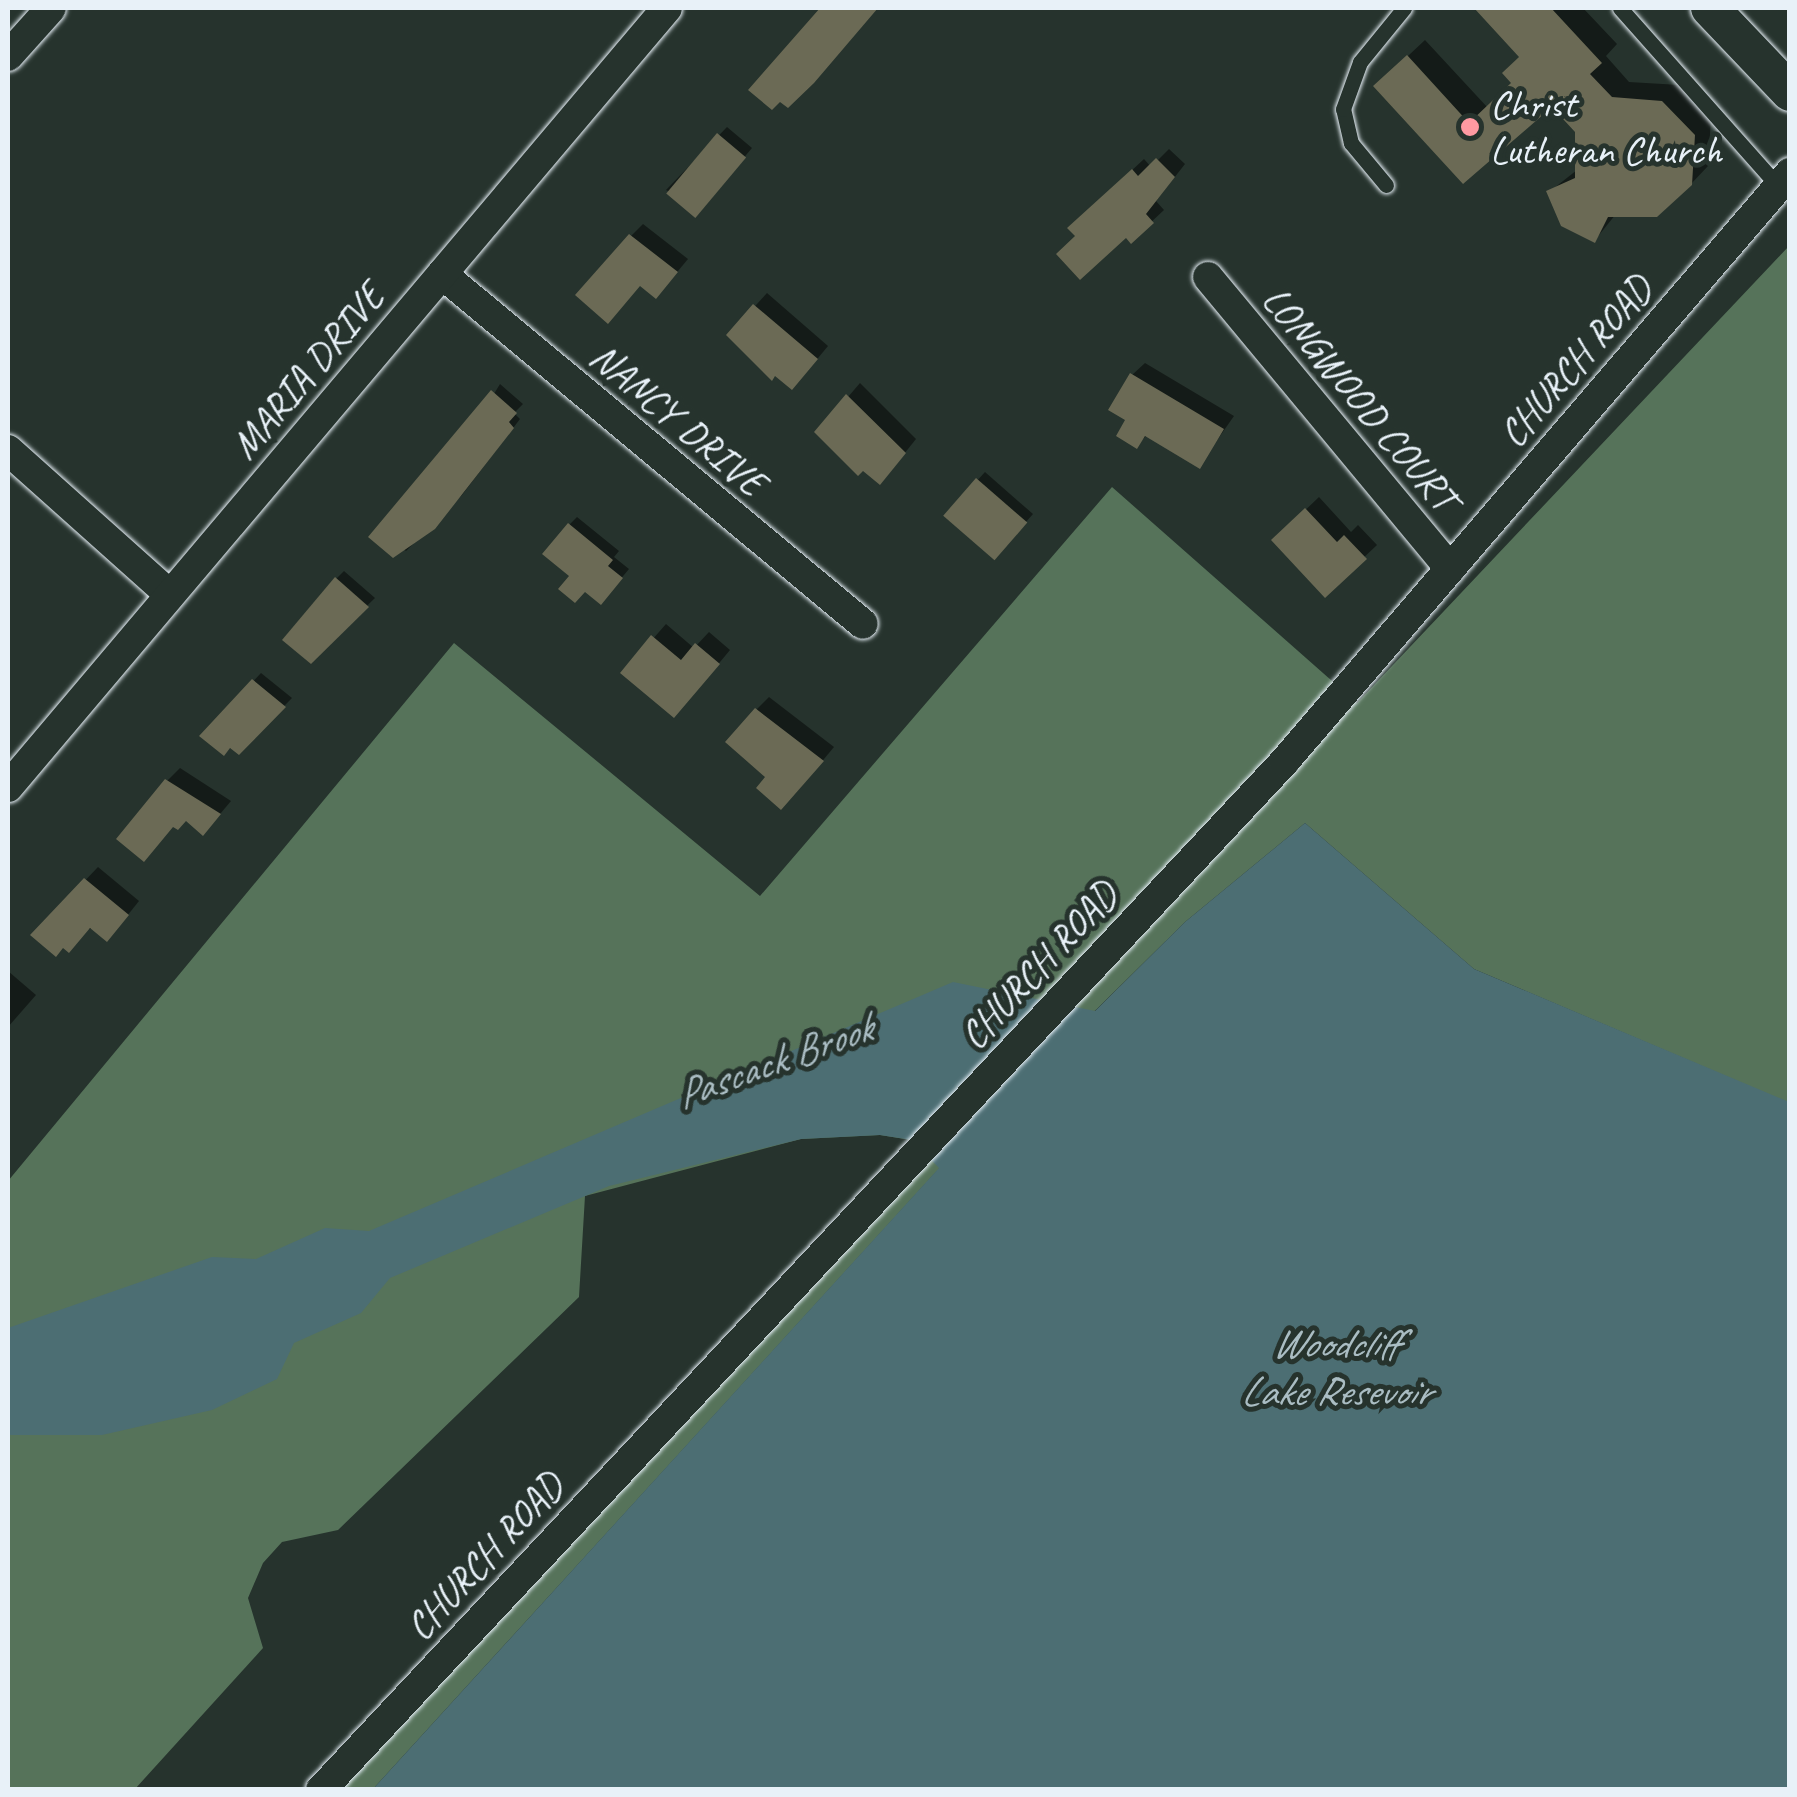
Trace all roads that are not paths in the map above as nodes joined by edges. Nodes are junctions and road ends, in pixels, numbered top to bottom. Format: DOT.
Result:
graph roads {
  1 [pos="51,8"];
  2 [pos="667,8"];
  3 [pos="1404,8"];
  4 [pos="1620,8"];
  5 [pos="1710,8"];
  6 [pos="8,56"];
  7 [pos="1790,92"];
  8 [pos="1784,180"];
  9 [pos="1386,185"];
  10 [pos="442,274"];
  11 [pos="1208,278"];
  12 [pos="8,450"];
  13 [pos="1450,569"];
  14 [pos="170,595"];
  15 [pos="863,624"];
  16 [pos="8,786"];
  17 [pos="320,1790"];
  1 -- 6 [label="street"];
  2 -- 10 [label="street, MARIA DRIVE"];
  3 -- 9 [label="lane"];
  4 -- 8 [label="lane"];
  5 -- 7 [label="street"];
  8 -- 13 [label="street, CHURCH ROAD"];
  10 -- 14 [label="street, MARIA DRIVE"];
  10 -- 15 [label="street, NANCY DRIVE"];
  11 -- 13 [label="street, LONGWOOD COURT"];
  12 -- 14 [label="street"];
  13 -- 17 [label="street, CHURCH ROAD"];
  14 -- 16 [label="street, MARIA DRIVE"];
}
